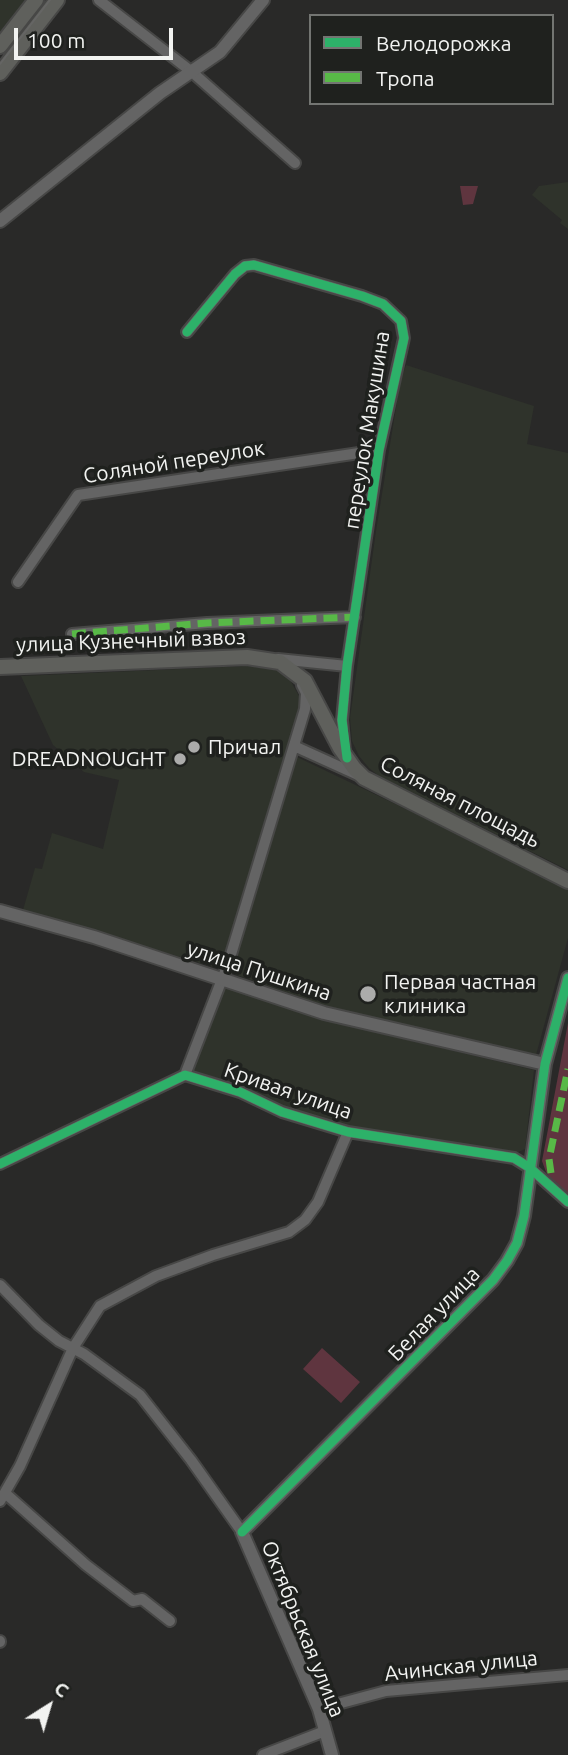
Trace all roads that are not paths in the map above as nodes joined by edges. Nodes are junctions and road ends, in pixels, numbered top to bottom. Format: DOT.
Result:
graph roads {
  1 [pos="36,0"];
  2 [pos="57,0"];
  3 [pos="99,0"];
  4 [pos="263,0"];
  5 [pos="0,46"];
  6 [pos="192,72"];
  7 [pos="0,73"];
  8 [pos="295,163"];
  9 [pos="0,221"];
  10 [pos="187,332"];
  11 [pos="379,450"];
  12 [pos="18,582"];
  13 [pos="355,617"];
  14 [pos="72,634"];
  15 [pos="264,658"];
  16 [pos="347,666"];
  17 [pos="0,667"];
  18 [pos="295,671"];
  19 [pos="294,746"];
  20 [pos="347,758"];
  21 [pos="364,778"];
  22 [pos="568,881"];
  23 [pos="0,911"];
  24 [pos="222,978"];
  25 [pos="568,978"];
  26 [pos="545,1064"];
  27 [pos="185,1075"];
  28 [pos="348,1132"];
  29 [pos="0,1164"];
  30 [pos="530,1168"];
  31 [pos="568,1202"];
  32 [pos="0,1285"];
  33 [pos="73,1348"];
  34 [pos="3,1497"];
  35 [pos="242,1532"];
  36 [pos="170,1621"];
  37 [pos="568,1675"];
  38 [pos="319,1709"];
  39 [pos="325,1731"];
  40 [pos="263,1755"];
  41 [pos="332,1755"];
  1 -- 5 [label="main road"];
  2 -- 7 [label="main road"];
  3 -- 6 [label="street"];
  4 -- 6 [label="street"];
  6 -- 8 [label="street"];
  6 -- 9 [label="street"];
  10 -- 11 [label="street, переулок Макушина"];
  11 -- 12 [label="street, Соляной переулок"];
  11 -- 13 [label="street, переулок Макушина"];
  13 -- 14 [label="street"];
  13 -- 16 [label="street, переулок Макушина"];
  15 -- 16 [label="street"];
  15 -- 17 [label="main road, улица Кузнечный взвоз"];
  15 -- 18 [label="main road"];
  16 -- 20 [label="street, переулок Макушина"];
  18 -- 19 [label="street"];
  18 -- 20 [label="main road, Соляная площадь"];
  19 -- 21 [label="street"];
  19 -- 24 [label="street"];
  20 -- 21 [label="main road, Соляная площадь"];
  21 -- 22 [label="main road, Соляная площадь"];
  23 -- 24 [label="street, улица Пушкина"];
  24 -- 26 [label="street, улица Пушкина"];
  24 -- 27 [label="street"];
  25 -- 26 [label="street"];
  26 -- 30 [label="street, Белая улица"];
  27 -- 28 [label="street, Кривая улица"];
  27 -- 29 [label="street"];
  28 -- 30 [label="street, Кривая улица"];
  28 -- 33 [label="street"];
  30 -- 31 [label="street, Кривая улица"];
  30 -- 35 [label="street, Белая улица"];
  32 -- 33 [label="street, Октябрьская улица"];
  33 -- 34 [label="street"];
  33 -- 35 [label="street, Октябрьская улица"];
  34 -- 36 [label="street"];
  35 -- 38 [label="street, Октябрьская улица"];
  37 -- 38 [label="street, Ачинская улица"];
  38 -- 39 [label="street, Октябрьская улица"];
  39 -- 40 [label="street"];
  39 -- 41 [label="street, Октябрьская улица"];
}
